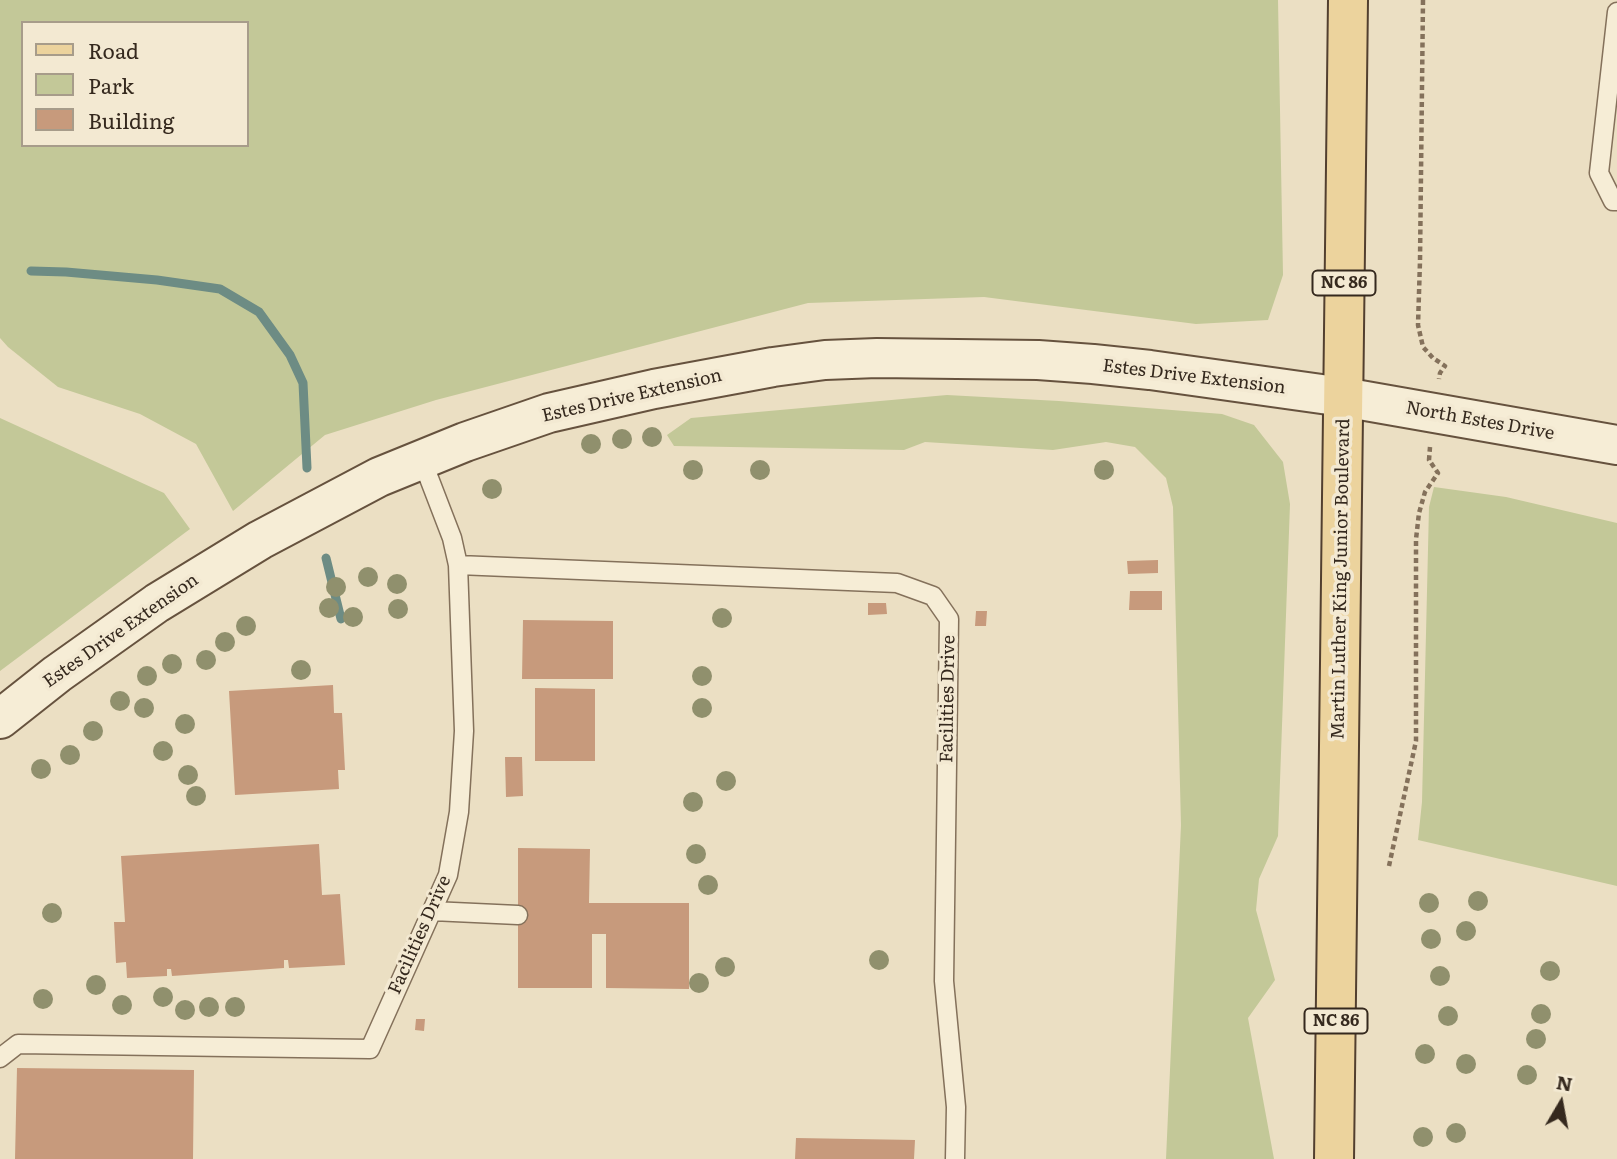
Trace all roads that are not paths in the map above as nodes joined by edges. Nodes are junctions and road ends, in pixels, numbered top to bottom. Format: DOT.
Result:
graph roads {
  1 [pos="1348,0"];
  2 [pos="1617,12"];
  3 [pos="1617,201"];
  4 [pos="1343,397"];
  5 [pos="1617,445"];
  6 [pos="422,460"];
  7 [pos="458,565"];
  8 [pos="0,719"];
  9 [pos="432,911"];
  10 [pos="518,915"];
  11 [pos="0,1058"];
  12 [pos="955,1159"];
  13 [pos="1334,1159"];
  1 -- 4 [label="main road, Martin Luther King Junior Boulevard / NC 86"];
  2 -- 3 [label="lane"];
  4 -- 5 [label="main road, North Estes Drive"];
  4 -- 6 [label="main road, Estes Drive Extension"];
  4 -- 13 [label="main road, Martin Luther King Junior Boulevard / NC 86"];
  6 -- 7 [label="lane, Facilities Drive"];
  6 -- 8 [label="main road, Estes Drive Extension"];
  7 -- 9 [label="lane, Facilities Drive"];
  7 -- 12 [label="lane, Facilities Drive"];
  9 -- 10 [label="lane"];
  9 -- 11 [label="lane, Facilities Drive"];
}
